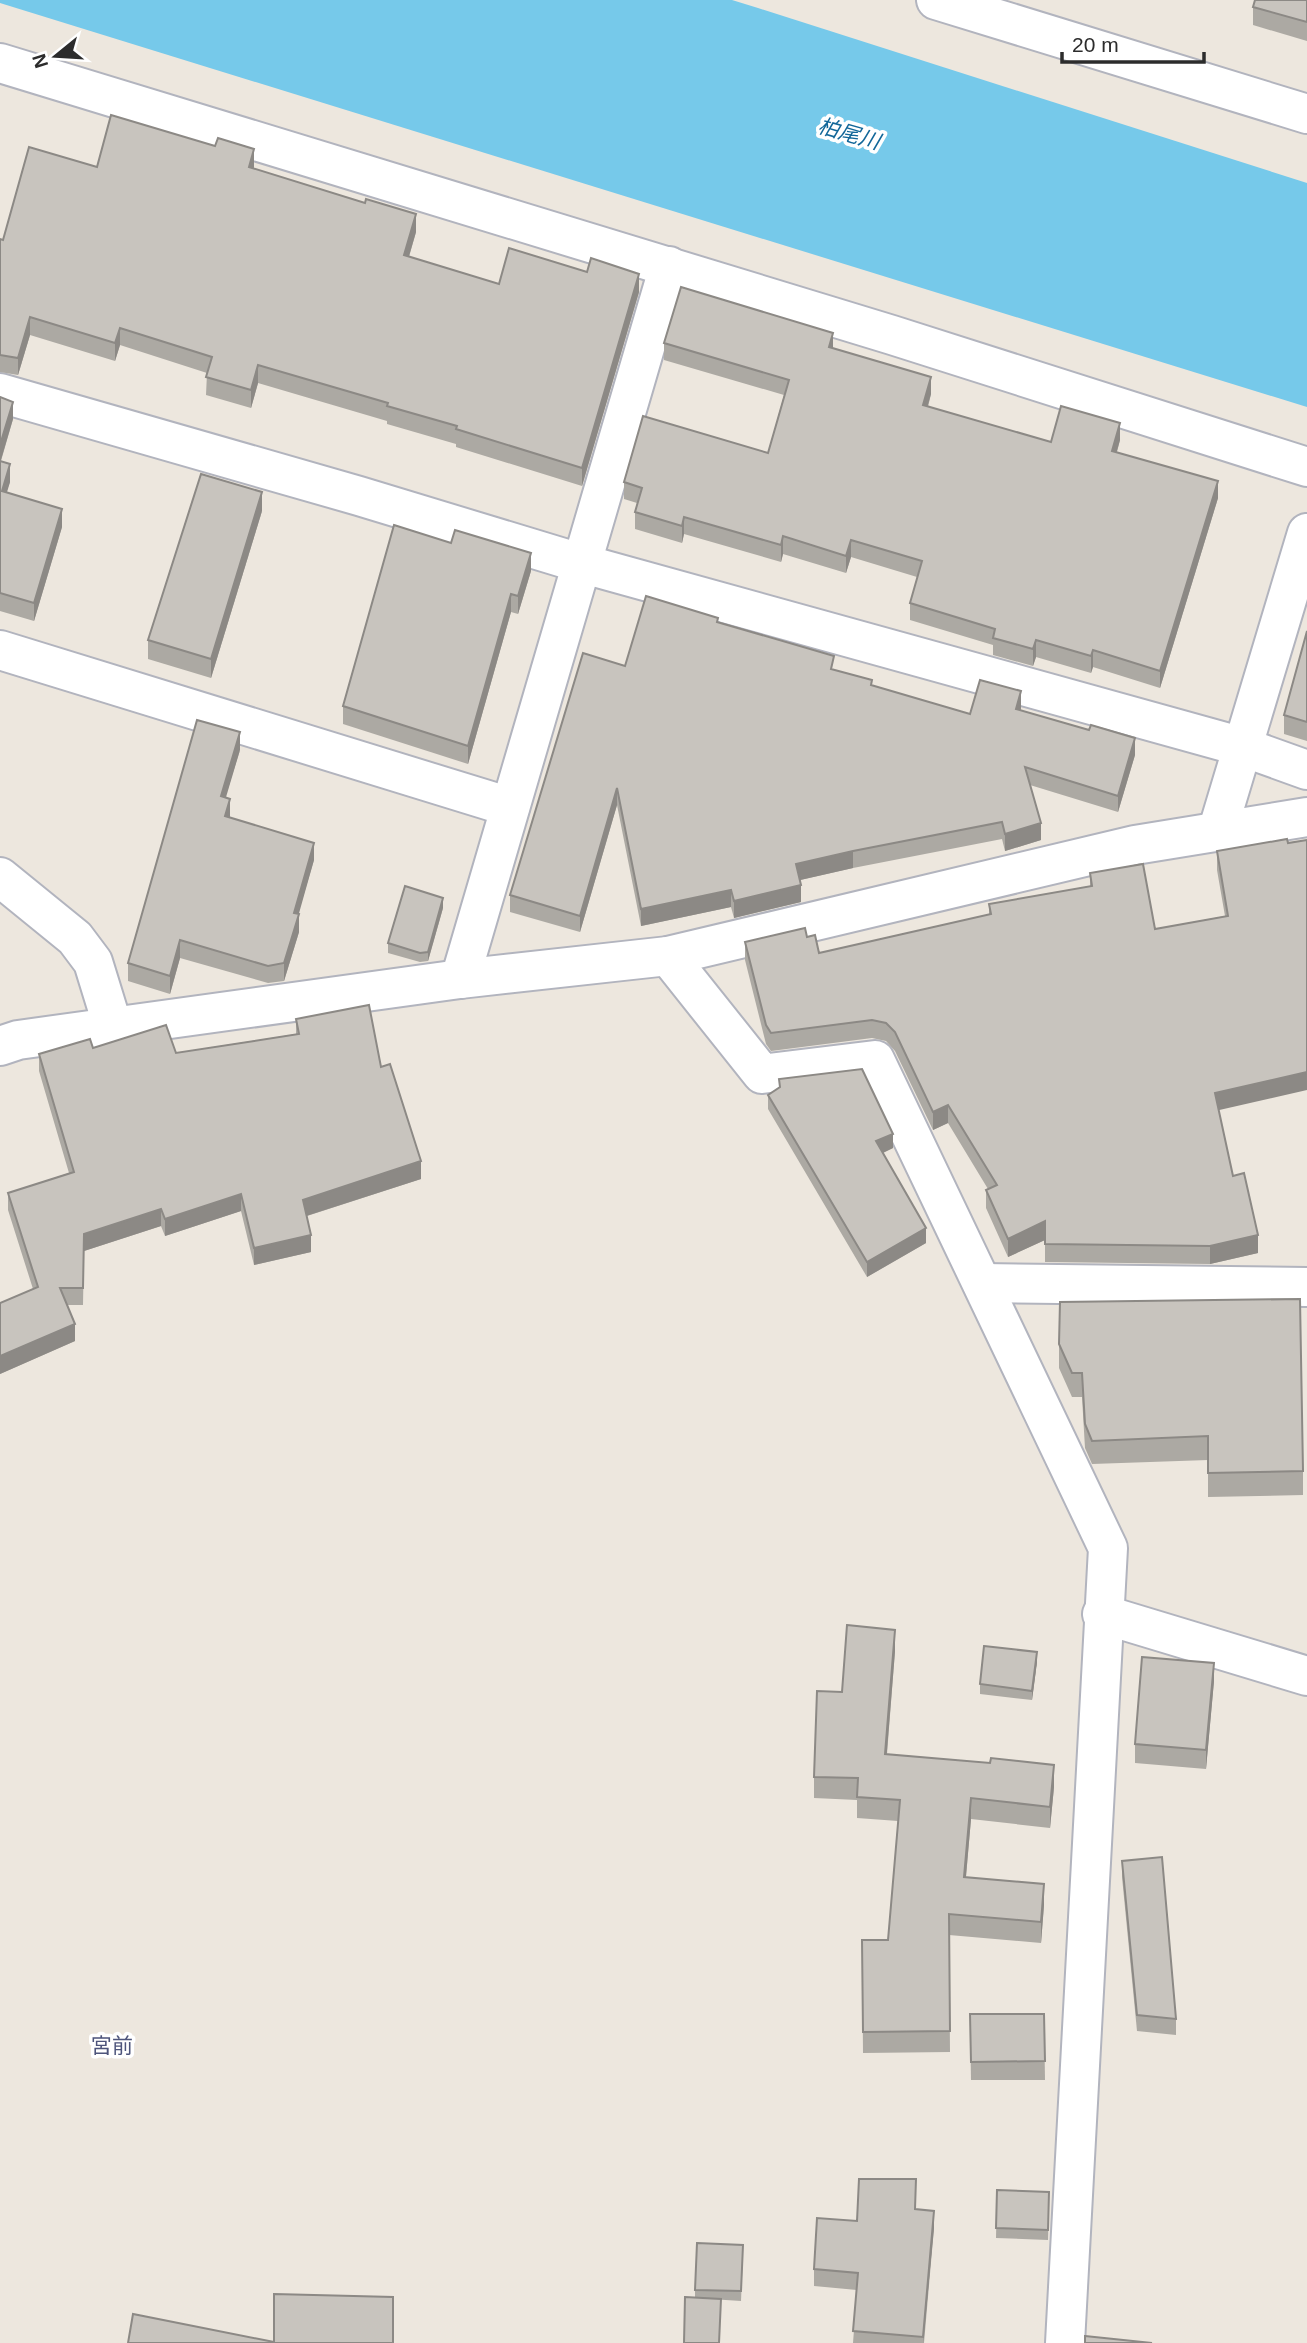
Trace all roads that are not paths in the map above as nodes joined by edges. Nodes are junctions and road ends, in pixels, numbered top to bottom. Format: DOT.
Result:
graph roads {
  1 [pos="936,0"];
  2 [pos="0,63"];
  3 [pos="1307,114"];
  4 [pos="669,266"];
  5 [pos="0,393"];
  6 [pos="1307,467"];
  7 [pos="1307,533"];
  8 [pos="580,564"];
  9 [pos="0,650"];
  10 [pos="1243,747"];
  11 [pos="1307,771"];
  12 [pos="510,807"];
  13 [pos="1307,817"];
  14 [pos="1218,830"];
  15 [pos="0,877"];
  16 [pos="668,956"];
  17 [pos="460,979"];
  18 [pos="113,1027"];
  19 [pos="0,1046"];
  20 [pos="982,1283"];
  21 [pos="1307,1287"];
  22 [pos="1102,1614"];
  23 [pos="1307,1676"];
  24 [pos="1065,2343"];
  1 -- 3 [label="street"];
  2 -- 4 [label="street"];
  4 -- 6 [label="street"];
  4 -- 8 [label="street"];
  5 -- 8 [label="street"];
  7 -- 10 [label="street"];
  8 -- 10 [label="street"];
  8 -- 12 [label="street"];
  9 -- 12 [label="street"];
  10 -- 11 [label="street"];
  10 -- 14 [label="street"];
  12 -- 17 [label="street"];
  13 -- 14 [label="street"];
  14 -- 16 [label="street"];
  15 -- 18 [label="street"];
  16 -- 17 [label="street"];
  16 -- 20 [label="street"];
  17 -- 18 [label="street"];
  18 -- 19 [label="street"];
  20 -- 21 [label="street"];
  20 -- 22 [label="street"];
  22 -- 23 [label="street"];
  22 -- 24 [label="street"];
}
